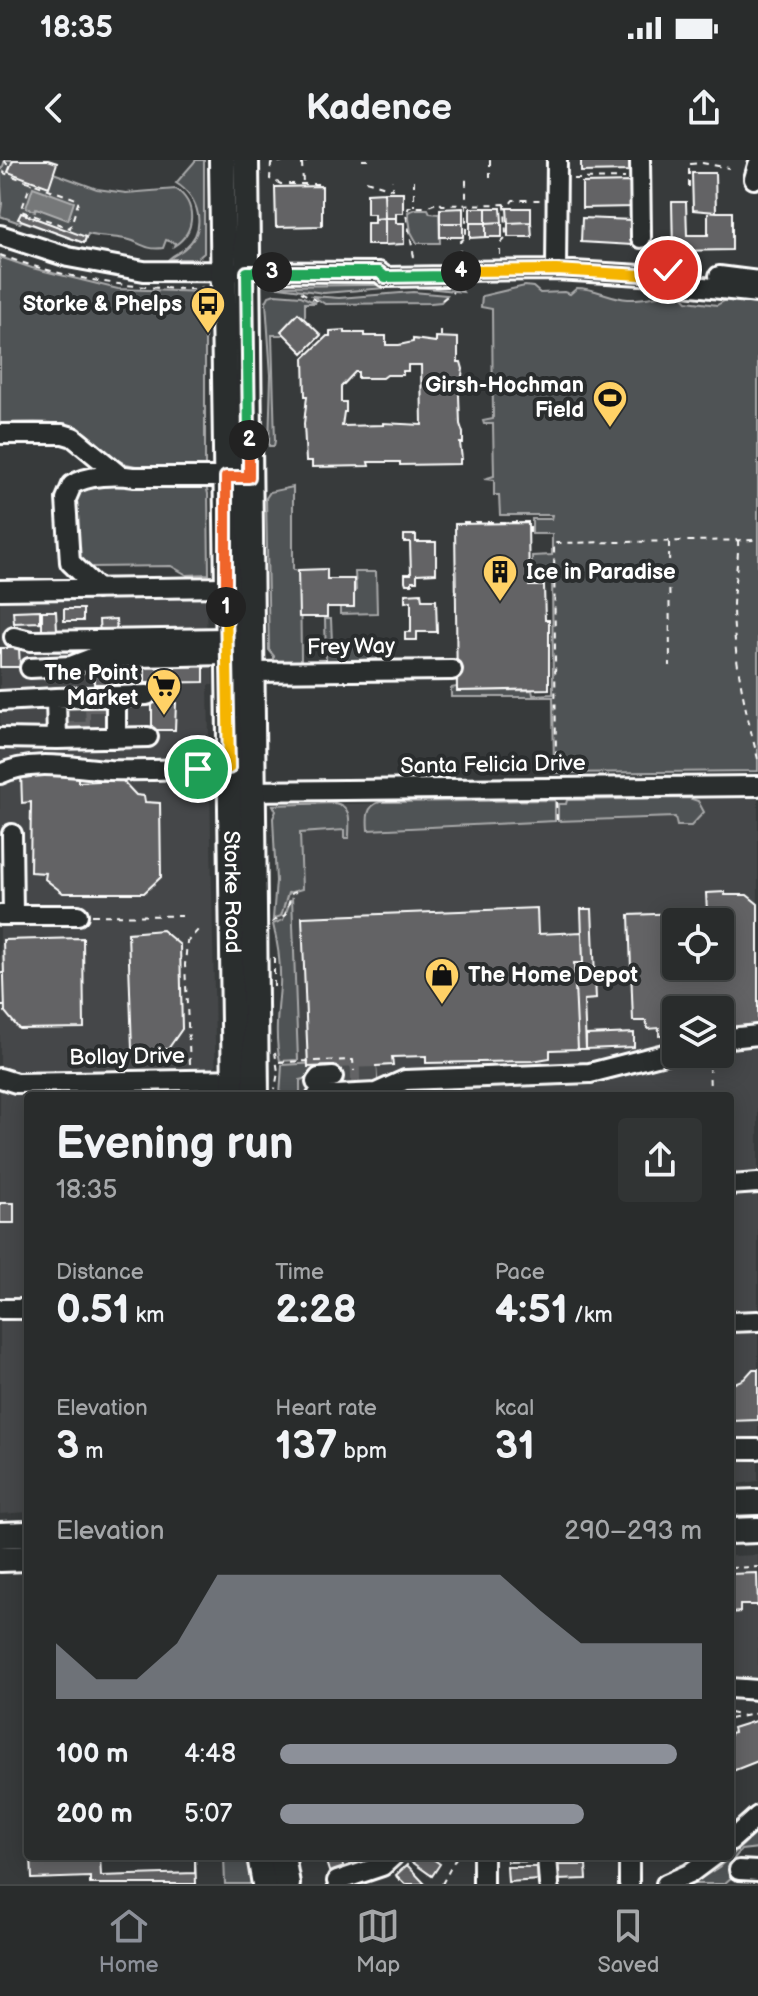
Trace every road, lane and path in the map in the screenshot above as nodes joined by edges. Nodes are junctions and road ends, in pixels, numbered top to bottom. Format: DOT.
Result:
graph roads {
  1 [pos="4,160"];
  2 [pos="222,160"];
  3 [pos="246,160"];
  4 [pos="307,160"];
  5 [pos="362,160"];
  6 [pos="369,160"];
  7 [pos="490,160"];
  8 [pos="557,160"];
  9 [pos="302,162"];
  10 [pos="723,162"];
  11 [pos="719,166"];
  12 [pos="729,168"];
  13 [pos="637,169"];
  14 [pos="466,179"];
  15 [pos="490,179"];
  16 [pos="574,179"];
  17 [pos="392,180"];
  18 [pos="414,180"];
  19 [pos="366,181"];
  20 [pos="31,183"];
  21 [pos="303,184"];
  22 [pos="324,184"];
  23 [pos="689,187"];
  24 [pos="543,200"];
  25 [pos="465,204"];
  26 [pos="505,204"];
  27 [pos="414,207"];
  28 [pos="0,235"];
  29 [pos="641,238"];
  30 [pos="500,256"];
  31 [pos="414,257"];
  32 [pos="458,263"];
  33 [pos="556,270"];
  34 [pos="235,272"];
  35 [pos="658,276"];
  36 [pos="758,281"];
  37 [pos="301,292"];
  38 [pos="453,292"];
  39 [pos="758,293"];
  40 [pos="442,300"];
  41 [pos="317,301"];
  42 [pos="441,329"];
  43 [pos="441,336"];
  44 [pos="0,434"];
  45 [pos="118,474"];
  46 [pos="238,477"];
  47 [pos="463,522"];
  48 [pos="530,534"];
  49 [pos="738,540"];
  50 [pos="758,540"];
  51 [pos="669,541"];
  52 [pos="226,587"];
  53 [pos="98,589"];
  54 [pos="0,590"];
  55 [pos="14,637"];
  56 [pos="227,647"];
  57 [pos="670,666"];
  58 [pos="30,668"];
  59 [pos="452,670"];
  60 [pos="251,672"];
  61 [pos="147,695"];
  62 [pos="56,698"];
  63 [pos="105,699"];
  64 [pos="0,701"];
  65 [pos="105,735"];
  66 [pos="148,737"];
  67 [pos="0,738"];
  68 [pos="57,739"];
  69 [pos="758,759"];
  70 [pos="0,774"];
  71 [pos="556,775"];
  72 [pos="237,784"];
  73 [pos="758,786"];
  74 [pos="556,801"];
  75 [pos="557,820"];
  76 [pos="12,834"];
  77 [pos="301,891"];
  78 [pos="6,915"];
  79 [pos="78,915"];
  80 [pos="183,916"];
  81 [pos="271,922"];
  82 [pos="232,928"];
  83 [pos="199,929"];
  84 [pos="256,977"];
  85 [pos="182,1024"];
  86 [pos="189,1024"];
  87 [pos="758,1035"];
  88 [pos="734,1038"];
  89 [pos="662,1055"];
  90 [pos="190,1064"];
  91 [pos="709,1068"];
  92 [pos="0,1078"];
  93 [pos="322,1085"];
  94 [pos="245,1087"];
  95 [pos="54,1089"];
  96 [pos="366,1092"];
  97 [pos="373,1092"];
  98 [pos="710,1092"];
  99 [pos="758,1183"];
  100 [pos="734,1185"];
  101 [pos="0,1309"];
  102 [pos="24,1309"];
  103 [pos="758,1321"];
  104 [pos="734,1322"];
  105 [pos="734,1449"];
  106 [pos="758,1449"];
  107 [pos="758,1502"];
  108 [pos="734,1503"];
  109 [pos="758,1530"];
  110 [pos="734,1531"];
  111 [pos="24,1534"];
  112 [pos="0,1535"];
  113 [pos="24,1558"];
  114 [pos="0,1559"];
  115 [pos="758,1567"];
  116 [pos="734,1568"];
  117 [pos="734,1688"];
  118 [pos="758,1690"];
  119 [pos="758,1713"];
  120 [pos="734,1714"];
  121 [pos="744,1716"];
  122 [pos="734,1718"];
  123 [pos="758,1816"];
  124 [pos="734,1837"];
  125 [pos="261,1860"];
  126 [pos="283,1860"];
  127 [pos="455,1860"];
  128 [pos="483,1860"];
  129 [pos="547,1860"];
  130 [pos="629,1860"];
  131 [pos="708,1860"];
  132 [pos="393,1864"];
  133 [pos="447,1878"];
  134 [pos="337,1881"];
  135 [pos="265,1884"];
  136 [pos="287,1884"];
  137 [pos="404,1884"];
  138 [pos="442,1884"];
  139 [pos="447,1884"];
  140 [pos="483,1884"];
  141 [pos="549,1884"];
  142 [pos="629,1884"];
  143 [pos="666,1884"];
  1 -- 20 [label="path"];
  2 -- 34 [label="main road, Storke Road"];
  3 -- 34 [label="main road, Storke Road"];
  4 -- 9 [label="path"];
  5 -- 6 [label="path"];
  7 -- 15 [label="path"];
  8 -- 33 [label="street"];
  9 -- 21 [label="path"];
  9 -- 21 [label="path"];
  10 -- 11 [label="path"];
  11 -- 12 [label="path"];
  11 -- 23 [label="path"];
  13 -- 16 [label="path"];
  13 -- 29 [label="street"];
  14 -- 25 [label="path"];
  17 -- 19 [label="path"];
  18 -- 27 [label="path"];
  20 -- 20 [label="path"];
  21 -- 22 [label="path"];
  24 -- 26 [label="path"];
  25 -- 26 [label="path"];
  25 -- 27 [label="path"];
  25 -- 32 [label="path"];
  26 -- 30 [label="path"];
  27 -- 31 [label="path"];
  28 -- 34 [label="street"];
  32 -- 33 [label="street"];
  32 -- 34 [label="street"];
  33 -- 35 [label="street"];
  34 -- 46 [label="main road, Storke Road"];
  35 -- 36 [label="street"];
  35 -- 39 [label="street"];
  37 -- 41 [label="path"];
  38 -- 40 [label="path"];
  42 -- 43 [label="path"];
  44 -- 45 [label="street"];
  45 -- 46 [label="street"];
  45 -- 53 [label="street"];
  46 -- 52 [label="main road, Storke Road"];
  46 -- 60 [label="main road, Storke Road"];
  47 -- 48 [label="path"];
  49 -- 50 [label="path"];
  49 -- 51 [label="path"];
  49 -- 69 [label="path"];
  51 -- 57 [label="path"];
  51 -- 71 [label="path"];
  52 -- 53 [label="street"];
  52 -- 56 [label="main road, Storke Road"];
  53 -- 54 [label="street"];
  55 -- 56 [label="street"];
  56 -- 58 [label="street"];
  56 -- 72 [label="main road, Storke Road"];
  59 -- 60 [label="street, Frey Way"];
  60 -- 72 [label="main road, Storke Road"];
  61 -- 63 [label="street"];
  62 -- 63 [label="street"];
  62 -- 64 [label="street"];
  62 -- 68 [label="street"];
  63 -- 65 [label="street"];
  65 -- 66 [label="street"];
  65 -- 68 [label="street"];
  67 -- 68 [label="street"];
  70 -- 72 [label="street, Santa Felicia Drive"];
  72 -- 73 [label="street, Santa Felicia Drive"];
  72 -- 82 [label="main road, Storke Road"];
  72 -- 84 [label="main road, Storke Road"];
  74 -- 75 [label="path"];
  76 -- 78 [label="street"];
  77 -- 81 [label="path"];
  78 -- 79 [label="street"];
  79 -- 80 [label="path"];
  82 -- 84 [label="main road"];
  82 -- 94 [label="main road, Storke Road"];
  83 -- 86 [label="path"];
  84 -- 94 [label="main road, Storke Road"];
  85 -- 86 [label="path"];
  86 -- 90 [label="path"];
  87 -- 88 [label="street"];
  89 -- 97 [label="street"];
  91 -- 98 [label="path"];
  92 -- 95 [label="street, Bollay Drive"];
  93 -- 96 [label="street"];
  94 -- 95 [label="street, Bollay Drive"];
  99 -- 100 [label="street"];
  101 -- 102 [label="street"];
  103 -- 104 [label="street"];
  105 -- 106 [label="street"];
  107 -- 108 [label="main road"];
  109 -- 110 [label="main road"];
  111 -- 112 [label="main road"];
  113 -- 114 [label="main road"];
  115 -- 116 [label="path"];
  117 -- 118 [label="street"];
  119 -- 121 [label="path"];
  120 -- 121 [label="path"];
  121 -- 122 [label="path"];
  123 -- 124 [label="street"];
  125 -- 135 [label="main road"];
  126 -- 136 [label="main road"];
  127 -- 133 [label="path"];
  128 -- 140 [label="street"];
  129 -- 141 [label="street"];
  130 -- 142 [label="street"];
  131 -- 143 [label="street"];
  132 -- 134 [label="street"];
  132 -- 137 [label="path"];
  133 -- 138 [label="path"];
  133 -- 139 [label="path"];
}
